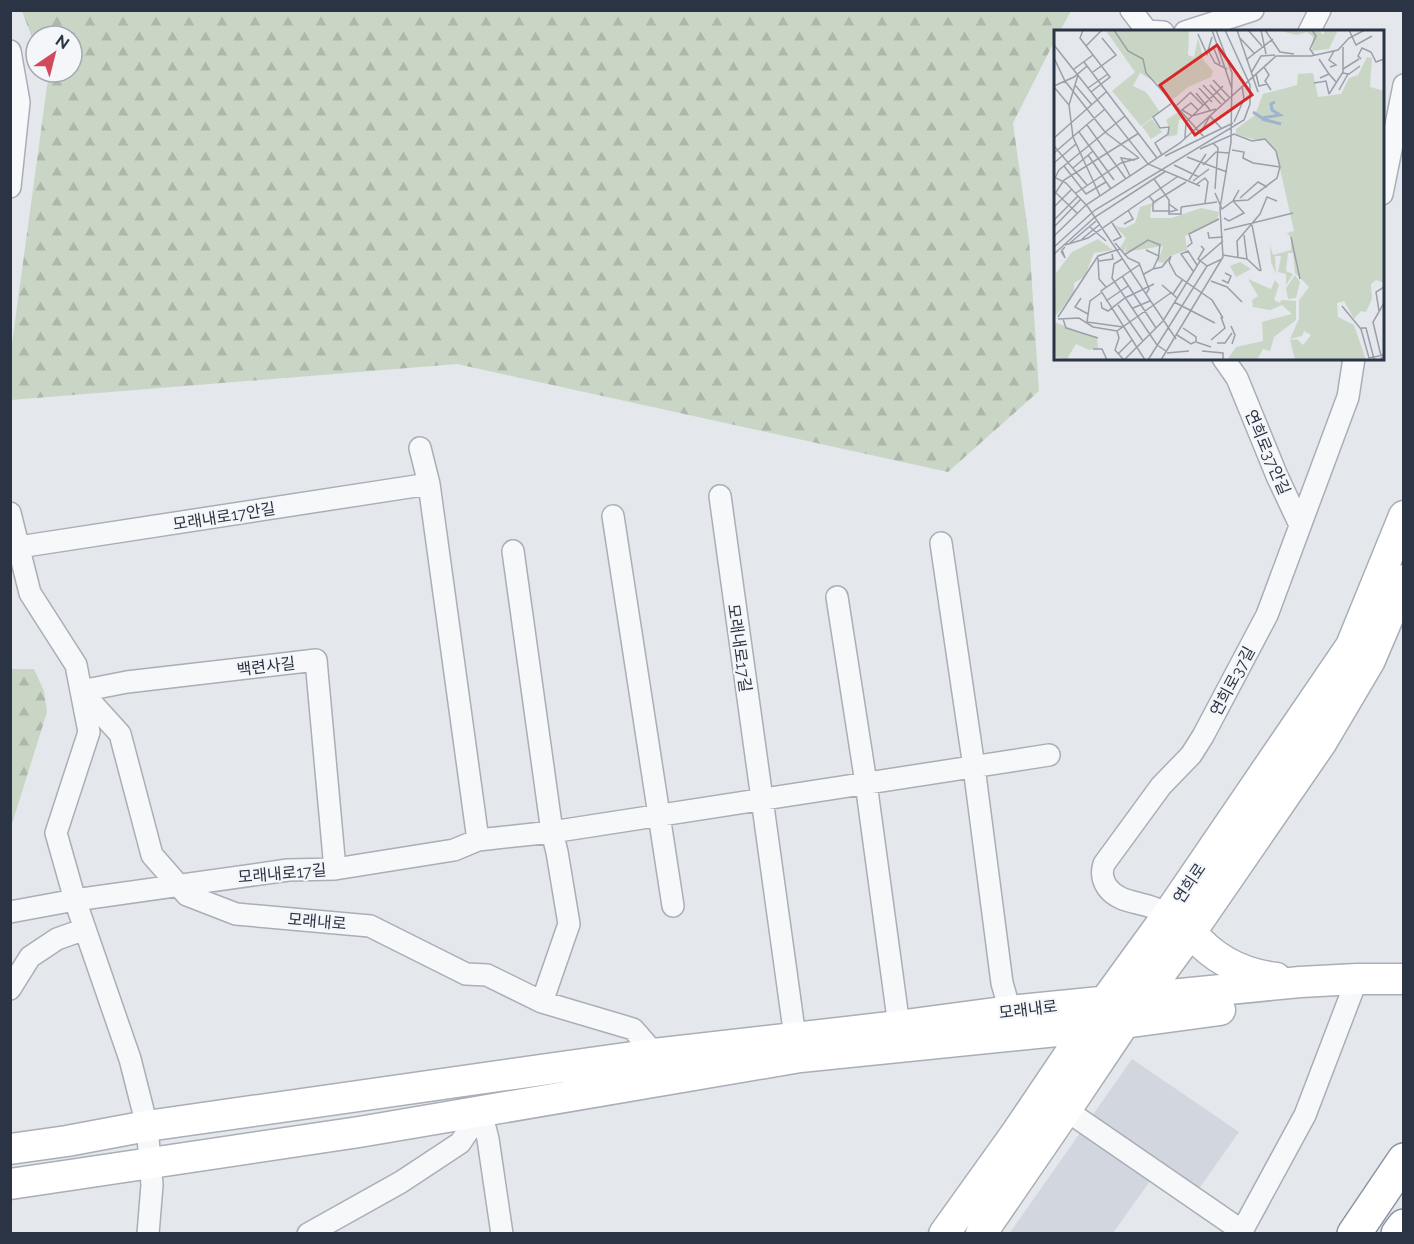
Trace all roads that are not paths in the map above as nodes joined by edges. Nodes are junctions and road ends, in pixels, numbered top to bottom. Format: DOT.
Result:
graph roads {
  1 [pos="1131,10"];
  2 [pos="1253,10"];
  3 [pos="1320,10"];
  4 [pos="1210,28"];
  5 [pos="1146,30"];
  6 [pos="1310,30"];
  7 [pos="10,51"];
  8 [pos="1404,85"];
  9 [pos="10,187"];
  10 [pos="1384,189"];
  11 [pos="1226,360"];
  12 [pos="1354,360"];
  13 [pos="1240,368"];
  14 [pos="420,448"];
  15 [pos="429,484"];
  16 [pos="720,496"];
  17 [pos="10,513"];
  18 [pos="613,516"];
  19 [pos="1404,516"];
  20 [pos="1300,525"];
  21 [pos="941,543"];
  22 [pos="19,547"];
  23 [pos="513,551"];
  24 [pos="1404,580"];
  25 [pos="837,597"];
  26 [pos="81,691"];
  27 [pos="1049,755"];
  28 [pos="974,767"];
  29 [pos="866,783"];
  30 [pos="761,799"];
  31 [pos="660,815"];
  32 [pos="552,832"];
  33 [pos="478,840"];
  34 [pos="335,869"];
  35 [pos="179,885"];
  36 [pos="75,900"];
  37 [pos="673,906"];
  38 [pos="10,912"];
  39 [pos="1179,924"];
  40 [pos="85,930"];
  41 [pos="1357,979"];
  42 [pos="1404,980"];
  43 [pos="1300,982"];
  44 [pos="10,989"];
  45 [pos="1142,998"];
  46 [pos="542,1002"];
  47 [pos="1010,1011"];
  48 [pos="1115,1011"];
  49 [pos="899,1026"];
  50 [pos="1087,1028"];
  51 [pos="795,1037"];
  52 [pos="654,1054"];
  53 [pos="676,1078"];
  54 [pos="1066,1110"];
  55 [pos="482,1112"];
  56 [pos="147,1126"];
  57 [pos="10,1149"];
  58 [pos="1404,1160"];
  59 [pos="150,1162"];
  60 [pos="10,1184"];
  61 [pos="1404,1226"];
  62 [pos="1240,1232"];
  63 [pos="148,1233"];
  64 [pos="308,1233"];
  65 [pos="502,1233"];
  66 [pos="944,1233"];
  67 [pos="981,1233"];
  68 [pos="1354,1233"];
  69 [pos="1398,1233"];
  1 -- 5 [label="street"];
  2 -- 4 [label="street"];
  3 -- 6 [label="street"];
  7 -- 9 [label="street"];
  8 -- 10 [label="street"];
  11 -- 13 [label="street, 연희로37안길"];
  12 -- 20 [label="street, 연희로37길"];
  13 -- 20 [label="street, 연희로37안길"];
  14 -- 15 [label="street"];
  15 -- 22 [label="street, 모래내로17안길"];
  15 -- 33 [label="street"];
  16 -- 30 [label="street, 모래내로17길"];
  17 -- 22 [label="street"];
  18 -- 31 [label="street"];
  19 -- 39 [label="main road, 연희로"];
  20 -- 39 [label="street, 연희로37길"];
  21 -- 28 [label="street"];
  22 -- 26 [label="street"];
  23 -- 32 [label="street"];
  24 -- 39 [label="main road, 연희로"];
  25 -- 29 [label="street"];
  26 -- 34 [label="street, 백련사길"];
  26 -- 35 [label="street, 모래내로"];
  26 -- 36 [label="street"];
  27 -- 28 [label="street, 모래내로17길"];
  28 -- 29 [label="street, 모래내로17길"];
  28 -- 47 [label="street"];
  29 -- 30 [label="street, 모래내로17길"];
  29 -- 49 [label="street"];
  30 -- 31 [label="street, 모래내로17길"];
  30 -- 51 [label="street, 모래내로17길"];
  31 -- 32 [label="street, 모래내로17길"];
  31 -- 37 [label="street"];
  32 -- 33 [label="street, 모래내로17길"];
  32 -- 46 [label="street"];
  33 -- 34 [label="street, 모래내로17길"];
  34 -- 35 [label="street, 모래내로17길"];
  35 -- 36 [label="street, 모래내로17길"];
  35 -- 46 [label="street, 모래내로"];
  36 -- 38 [label="street, 모래내로17길"];
  36 -- 40 [label="street"];
  39 -- 43 [label="main road"];
  39 -- 45 [label="main road, 연희로"];
  39 -- 48 [label="main road, 연희로"];
  40 -- 44 [label="street"];
  40 -- 56 [label="street"];
  41 -- 42 [label="main road, 모래내로"];
  41 -- 43 [label="main road, 모래내로"];
  41 -- 48 [label="main road"];
  41 -- 62 [label="street"];
  43 -- 45 [label="main road, 모래내로"];
  45 -- 48 [label="main road, 모래내로"];
  46 -- 52 [label="street, 모래내로"];
  47 -- 48 [label="main road, 모래내로"];
  47 -- 49 [label="main road, 모래내로"];
  48 -- 50 [label="main road, 연희로"];
  48 -- 54 [label="main road, 연희로"];
  49 -- 51 [label="main road, 모래내로"];
  50 -- 53 [label="main road, 모래내로"];
  50 -- 66 [label="main road, 연희로"];
  51 -- 52 [label="main road, 모래내로"];
  52 -- 53 [label="street, 모래내로"];
  52 -- 56 [label="main road, 모래내로"];
  53 -- 55 [label="main road, 모래내로"];
  54 -- 62 [label="street"];
  54 -- 67 [label="main road, 연희로"];
  55 -- 59 [label="main road, 모래내로"];
  55 -- 64 [label="street"];
  55 -- 65 [label="street"];
  56 -- 57 [label="main road, 모래내로"];
  56 -- 59 [label="street"];
  58 -- 68 [label="highway"];
  59 -- 60 [label="main road, 모래내로"];
  59 -- 63 [label="street"];
  61 -- 69 [label="highway"];
}
